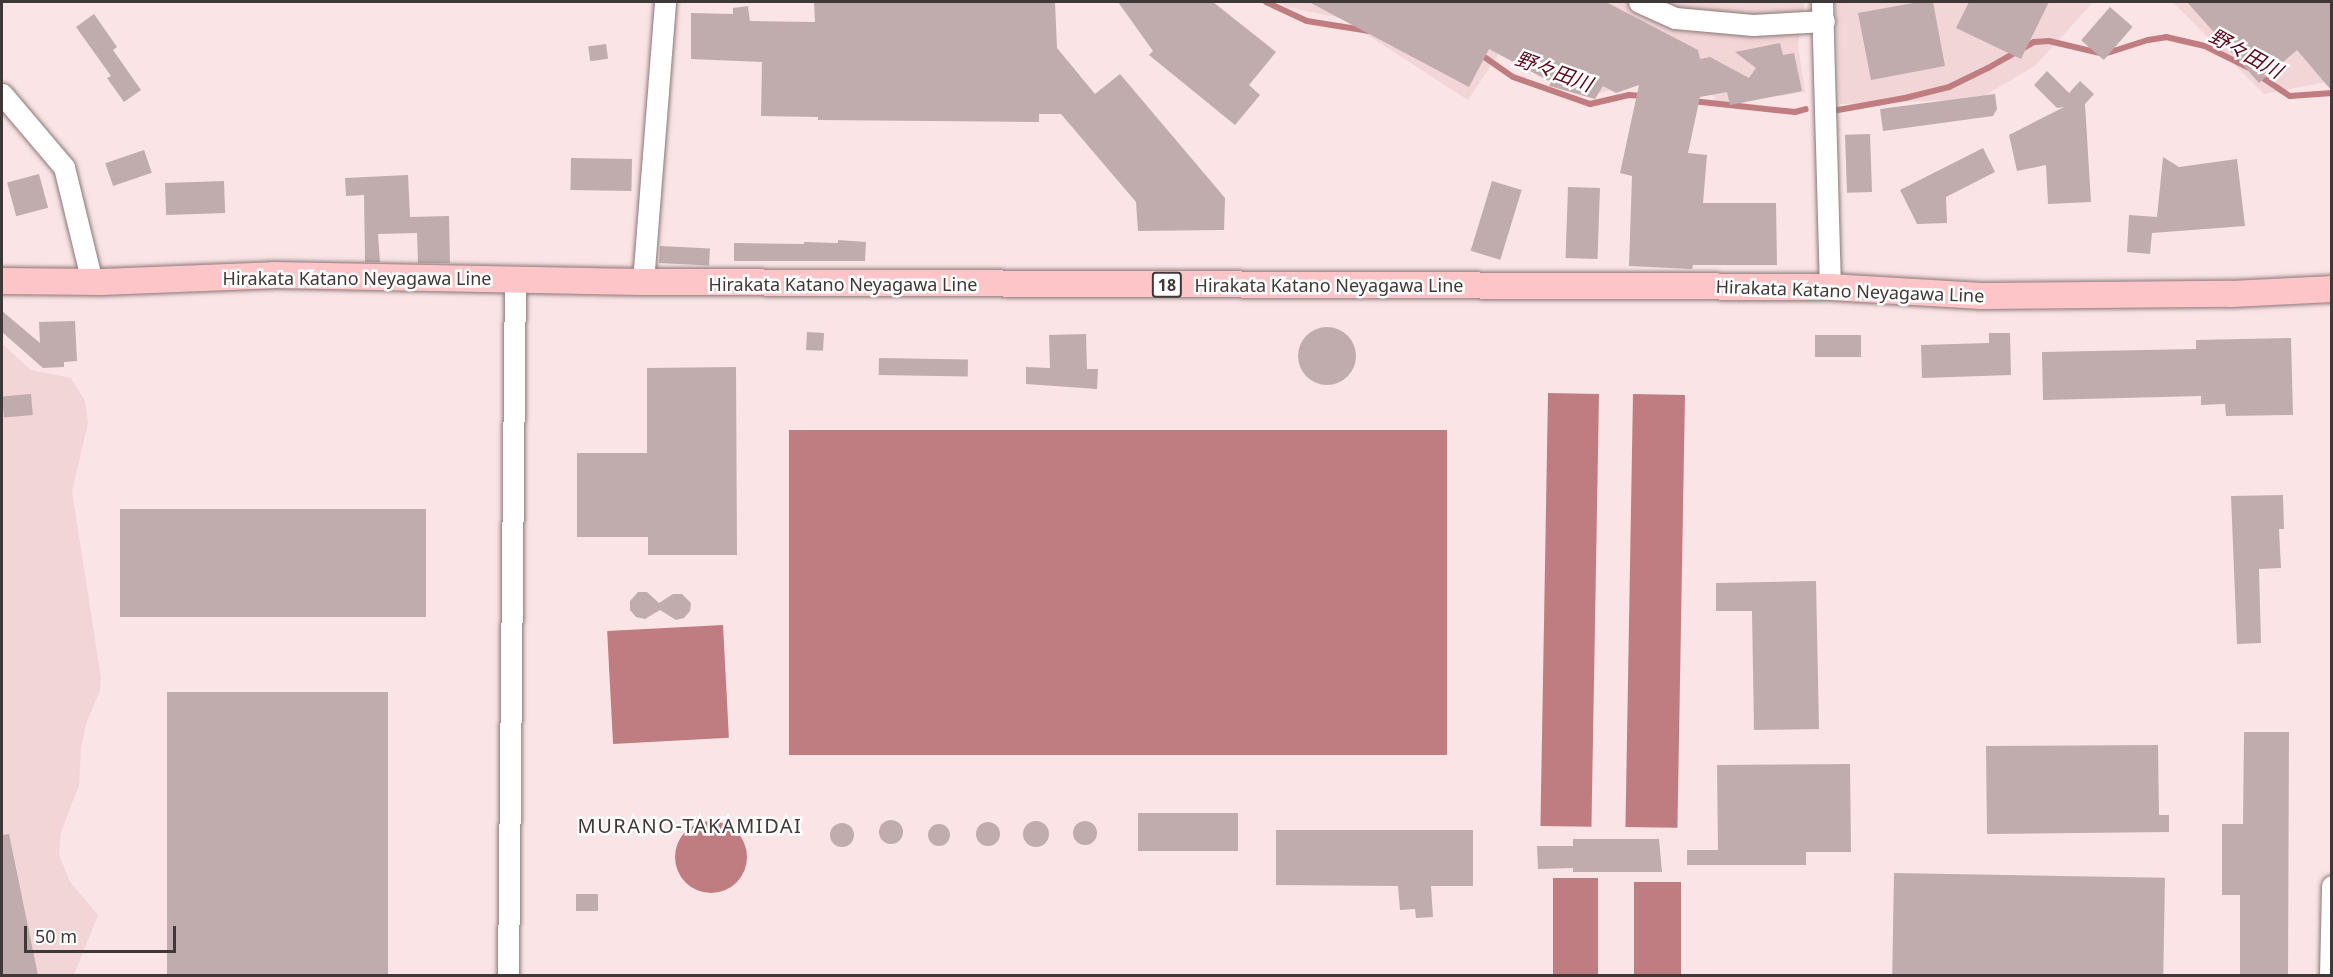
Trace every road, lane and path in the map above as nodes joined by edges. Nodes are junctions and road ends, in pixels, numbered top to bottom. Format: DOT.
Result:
graph roads {
  1 [pos="665,2"];
  2 [pos="1639,2"];
  3 [pos="1823,11"];
  4 [pos="2,94"];
  5 [pos="515,278"];
  6 [pos="2,281"];
  7 [pos="92,282"];
  8 [pos="643,282"];
  9 [pos="1830,287"];
  10 [pos="2331,289"];
  11 [pos="2331,886"];
  12 [pos="508,975"];
  13 [pos="2330,975"];
  1 -- 8 [label="street"];
  2 -- 3 [label="street"];
  3 -- 9 [label="street"];
  4 -- 7 [label="street"];
  5 -- 7 [label="main road, Hirakata Katano Neyagawa Line / 18"];
  5 -- 8 [label="main road, Hirakata Katano Neyagawa Line / 18"];
  5 -- 12 [label="street"];
  6 -- 7 [label="main road, Hirakata Katano Neyagawa Line / 18"];
  8 -- 9 [label="main road, Hirakata Katano Neyagawa Line / 18"];
  9 -- 10 [label="main road, Hirakata Katano Neyagawa Line / 18"];
  11 -- 13 [label="street"];
}
